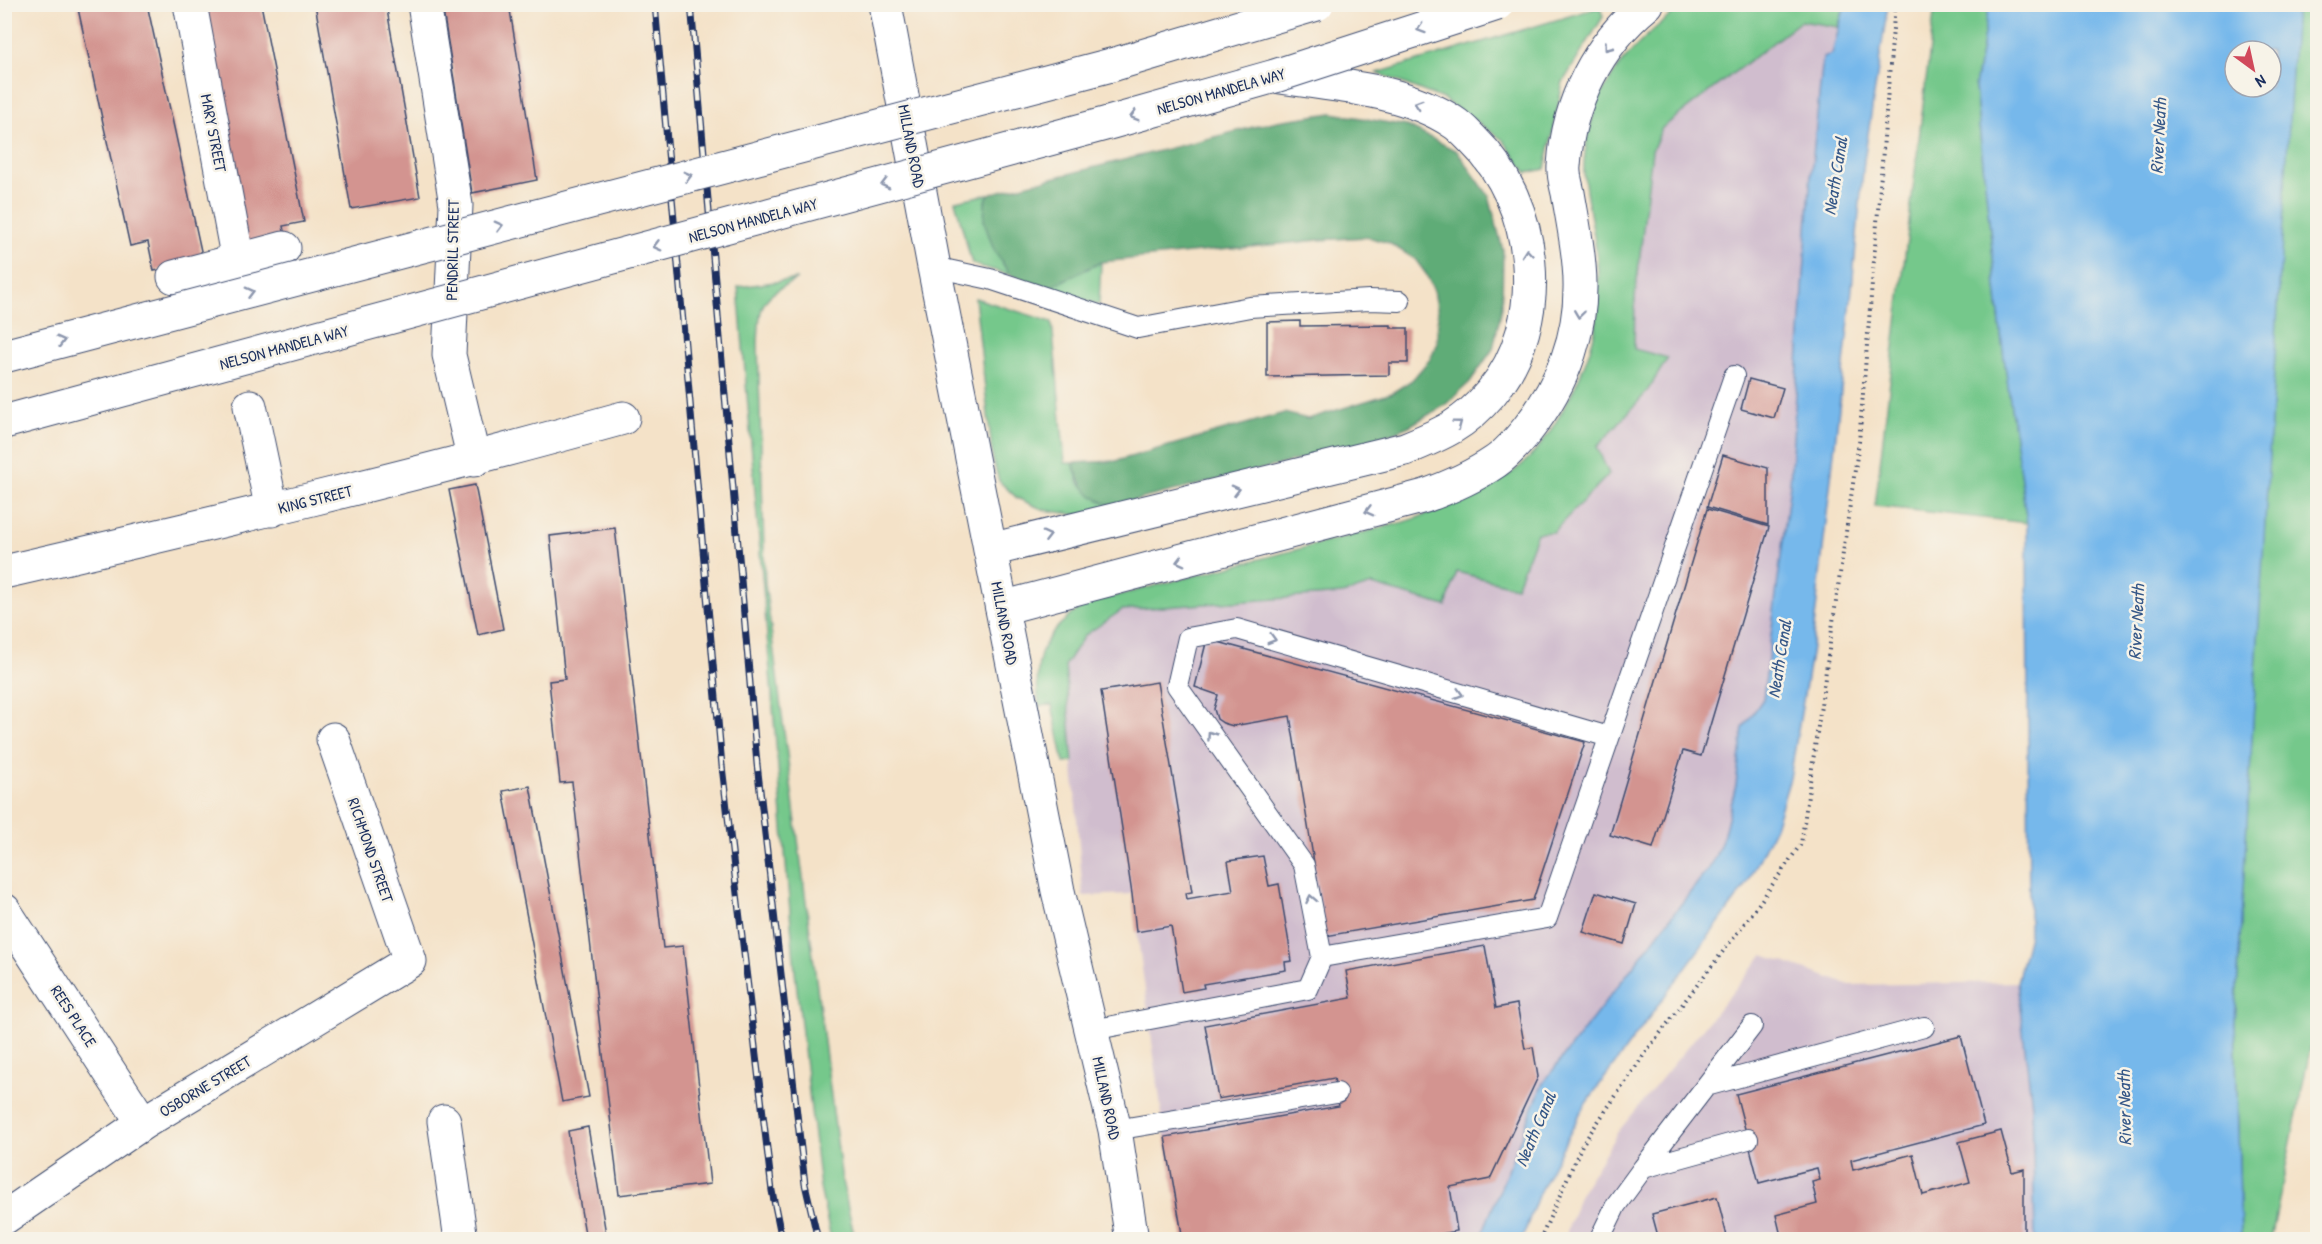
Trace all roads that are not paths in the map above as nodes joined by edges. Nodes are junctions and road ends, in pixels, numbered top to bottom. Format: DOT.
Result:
graph roads {
  1 [pos="190,4"];
  2 [pos="424,4"];
  3 [pos="885,4"];
  4 [pos="1317,4"];
  5 [pos="1497,4"];
  6 [pos="1647,4"];
  7 [pos="1276,13"];
  8 [pos="1275,76"];
  9 [pos="284,248"];
  10 [pos="238,261"];
  11 [pos="934,267"];
  12 [pos="174,277"];
  13 [pos="1400,302"];
  14 [pos="4,356"];
  15 [pos="1734,376"];
  16 [pos="250,406"];
  17 [pos="623,418"];
  18 [pos="4,422"];
  19 [pos="474,460"];
  20 [pos="272,510"];
  21 [pos="990,550"];
  22 [pos="4,572"];
  23 [pos="1002,608"];
  24 [pos="1609,737"];
  25 [pos="333,739"];
  26 [pos="4,910"];
  27 [pos="1322,957"];
  28 [pos="410,961"];
  29 [pos="1752,1026"];
  30 [pos="1924,1027"];
  31 [pos="1092,1030"];
  32 [pos="1706,1086"];
  33 [pos="1337,1093"];
  34 [pos="444,1121"];
  35 [pos="143,1123"];
  36 [pos="1114,1130"];
  37 [pos="1748,1139"];
  38 [pos="1643,1168"];
  39 [pos="4,1218"];
  40 [pos="461,1239"];
  41 [pos="1132,1239"];
  42 [pos="1599,1239"];
  1 -- 10 [label="main road, MARY STREET"];
  2 -- 19 [label="main road, PENDRILL STREET"];
  3 -- 11 [label="main road, MILLAND ROAD"];
  4 -- 7 [label="main road, bridge"];
  5 -- 8 [label="main road, NELSON MANDELA WAY, one-way, bridge"];
  6 -- 23 [label="main road, one-way"];
  14 -- 7 [label="main road, one-way, bridge"];
  8 -- 18 [label="main road, NELSON MANDELA WAY, one-way, bridge"];
  21 -- 8 [label="main road, one-way"];
  9 -- 10 [label="main road"];
  10 -- 12 [label="main road"];
  11 -- 13 [label="lane"];
  11 -- 21 [label="main road, MILLAND ROAD"];
  15 -- 24 [label="lane"];
  16 -- 20 [label="main road"];
  17 -- 19 [label="main road, KING STREET"];
  19 -- 20 [label="main road, KING STREET"];
  20 -- 22 [label="main road, KING STREET"];
  21 -- 23 [label="main road, MILLAND ROAD"];
  23 -- 31 [label="main road, MILLAND ROAD"];
  24 -- 27 [label="lane"];
  27 -- 24 [label="lane, one-way"];
  25 -- 28 [label="main road, RICHMOND STREET"];
  26 -- 35 [label="main road, REES PLACE"];
  27 -- 31 [label="lane"];
  28 -- 35 [label="main road, OSBORNE STREET"];
  29 -- 32 [label="lane"];
  30 -- 32 [label="lane"];
  31 -- 36 [label="main road, MILLAND ROAD"];
  32 -- 38 [label="lane"];
  33 -- 36 [label="lane"];
  34 -- 40 [label="main road"];
  35 -- 39 [label="main road, OSBORNE STREET"];
  36 -- 41 [label="main road, MILLAND ROAD"];
  37 -- 38 [label="lane"];
  38 -- 42 [label="lane"];
}
